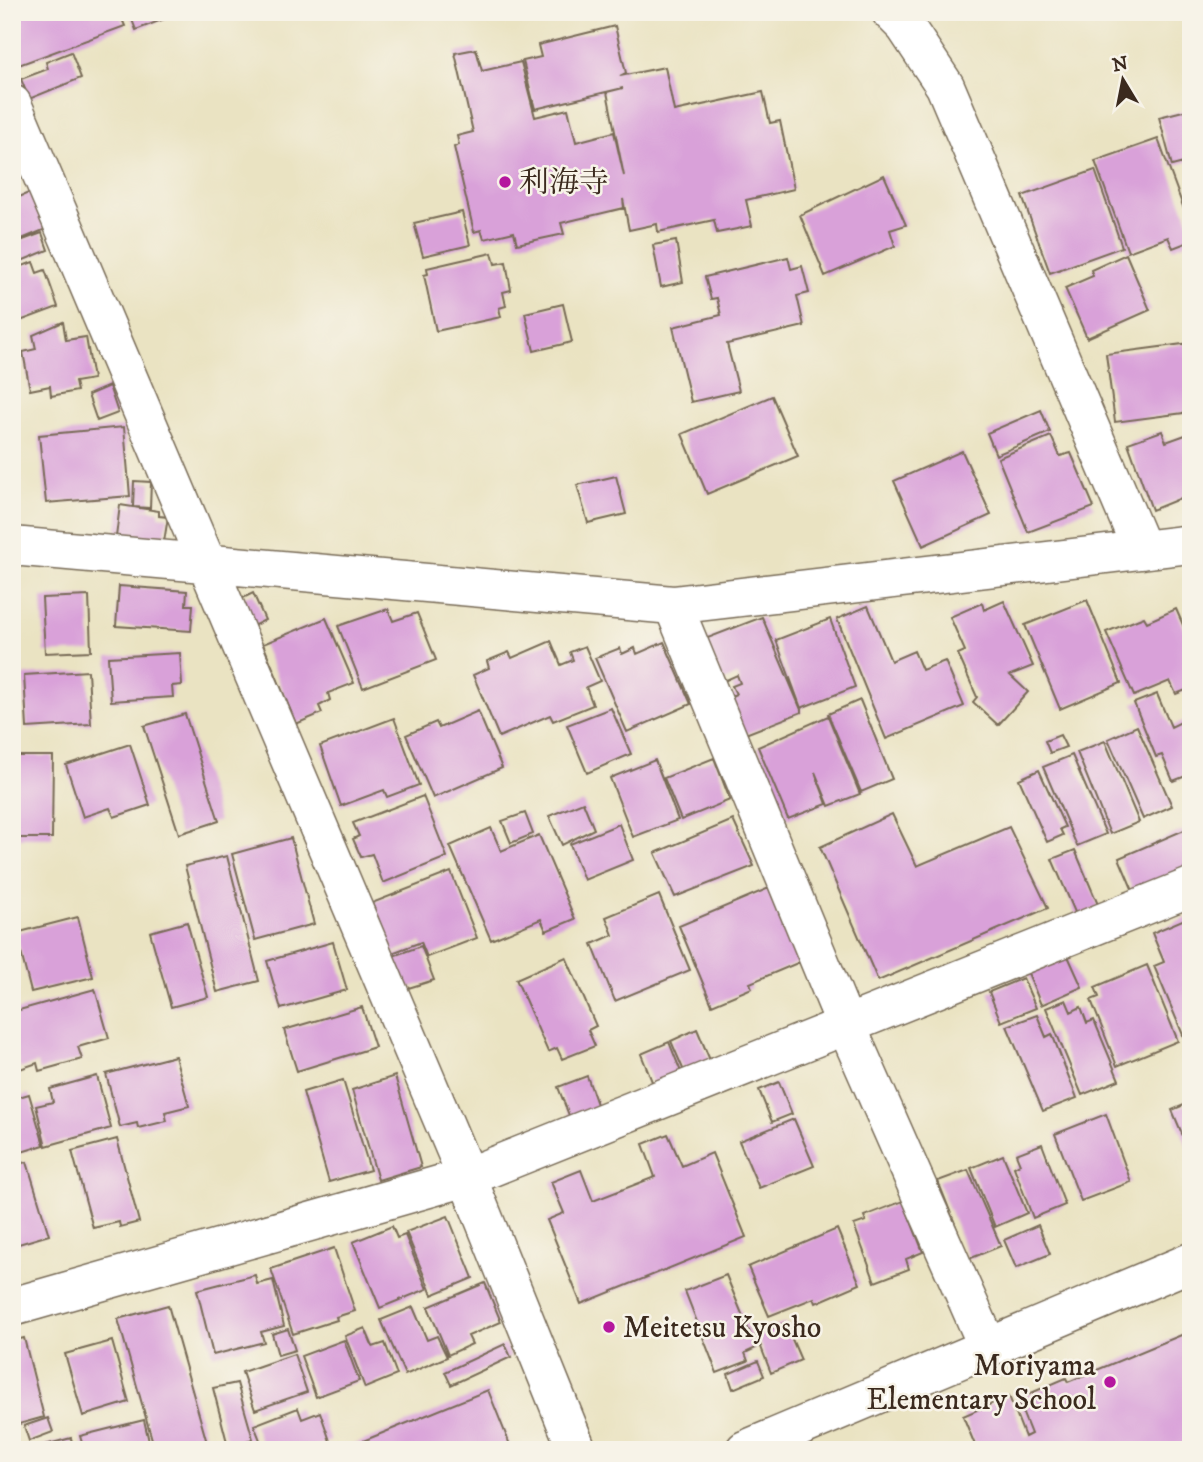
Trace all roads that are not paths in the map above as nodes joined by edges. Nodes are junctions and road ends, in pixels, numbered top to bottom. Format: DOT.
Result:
graph roads {
  1 [pos="891,12"];
  2 [pos="12,104"];
  3 [pos="1191,544"];
  4 [pos="12,546"];
  5 [pos="1142,550"];
  6 [pos="207,562"];
  7 [pos="673,605"];
  8 [pos="1191,887"];
  9 [pos="846,1025"];
  10 [pos="467,1177"];
  11 [pos="1191,1262"];
  12 [pos="12,1307"];
  13 [pos="988,1347"];
  14 [pos="577,1450"];
  15 [pos="745,1450"];
  1 -- 5 [label="street"];
  2 -- 6 [label="street"];
  3 -- 5 [label="street"];
  4 -- 6 [label="street"];
  5 -- 7 [label="street"];
  6 -- 7 [label="street"];
  6 -- 10 [label="street"];
  7 -- 9 [label="street"];
  8 -- 9 [label="street"];
  9 -- 10 [label="street"];
  9 -- 13 [label="street"];
  10 -- 12 [label="street"];
  10 -- 14 [label="street"];
  11 -- 13 [label="street"];
  13 -- 15 [label="street"];
}
